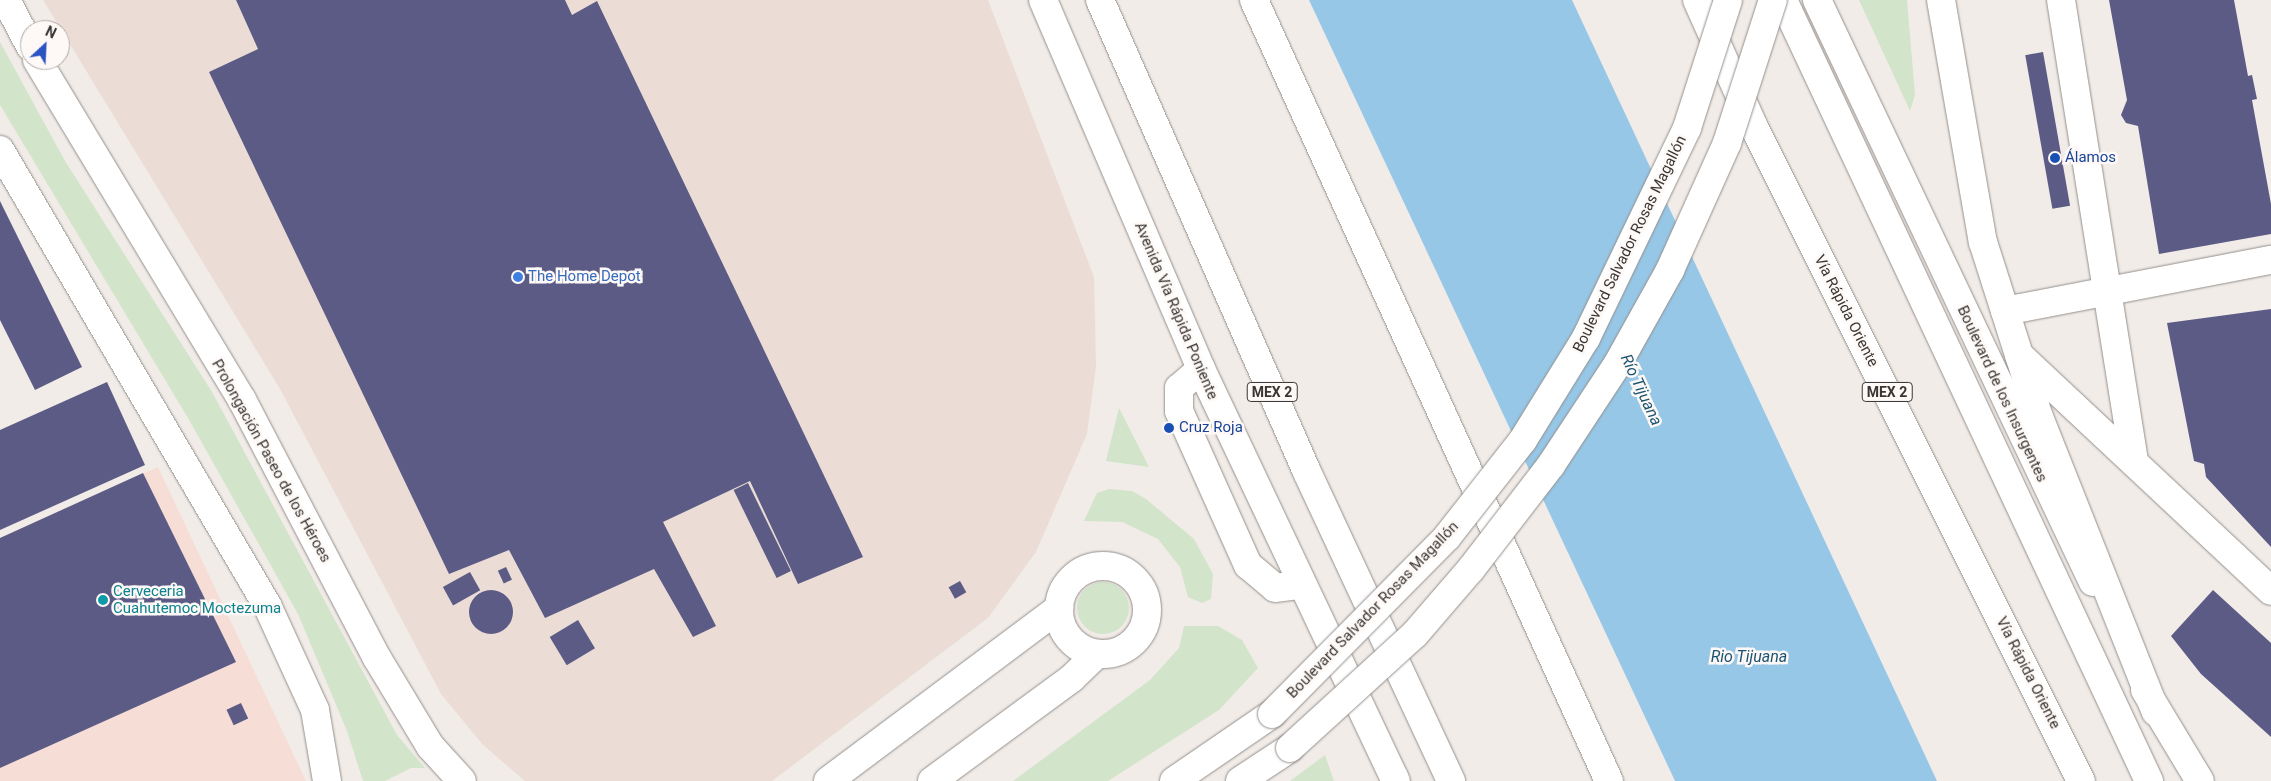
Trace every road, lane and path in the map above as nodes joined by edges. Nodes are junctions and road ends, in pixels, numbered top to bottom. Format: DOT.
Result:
graph roads {
  1 [pos="6,0"];
  2 [pos="1043,0"];
  3 [pos="1100,0"];
  4 [pos="1254,0"];
  5 [pos="1697,0"];
  6 [pos="1728,0"];
  7 [pos="1773,0"];
  8 [pos="1783,0"];
  9 [pos="1818,0"];
  10 [pos="1941,0"];
  11 [pos="2061,0"];
  12 [pos="20,27"];
  13 [pos="43,70"];
  14 [pos="0,150"];
  15 [pos="2271,260"];
  16 [pos="2108,290"];
  17 [pos="2005,311"];
  18 [pos="2019,355"];
  19 [pos="1201,369"];
  20 [pos="2134,462"];
  21 [pos="1300,584"];
  22 [pos="2271,591"];
  23 [pos="1058,608"];
  24 [pos="1098,654"];
  25 [pos="2156,712"];
  26 [pos="1395,780"];
  27 [pos="327,781"];
  28 [pos="462,781"];
  29 [pos="828,781"];
  30 [pos="932,781"];
  31 [pos="1174,781"];
  32 [pos="1240,781"];
  33 [pos="1451,781"];
  34 [pos="1609,781"];
  35 [pos="2081,781"];
  36 [pos="2149,781"];
  37 [pos="2200,781"];
  1 -- 12 [label="main road"];
  2 -- 19 [label="main road, Avenida Vía Rápida Poniente"];
  3 -- 33 [label="main road, MEX 2"];
  4 -- 34 [label="main road"];
  5 -- 35 [label="main road, Vía Rápida Oriente / MEX 2"];
  6 -- 31 [label="main road, Boulevard Salvador Rosas Magallón, bridge"];
  7 -- 32 [label="main road, bridge"];
  8 -- 36 [label="main road, Boulevard de los Insurgentes"];
  9 -- 25 [label="main road, Boulevard de los Insurgentes"];
  10 -- 17 [label="main road"];
  11 -- 16 [label="main road"];
  13 -- 28 [label="main road, Prolongación Paseo de los Héroes"];
  14 -- 27 [label="main road"];
  15 -- 16 [label="main road"];
  16 -- 17 [label="main road"];
  16 -- 20 [label="main road"];
  17 -- 18 [label="main road"];
  18 -- 20 [label="main road"];
  18 -- 25 [label="main road"];
  19 -- 21 [label="main road, Avenida Vía Rápida Poniente"];
  19 -- 21 [label="main road"];
  20 -- 22 [label="main road"];
  21 -- 26 [label="main road, Avenida Vía Rápida Poniente"];
  23 -- 24 [label="main road"];
  23 -- 24 [label="main road"];
  23 -- 29 [label="main road"];
  24 -- 30 [label="main road"];
  25 -- 37 [label="main road, Boulevard de los Insurgentes"];
}
